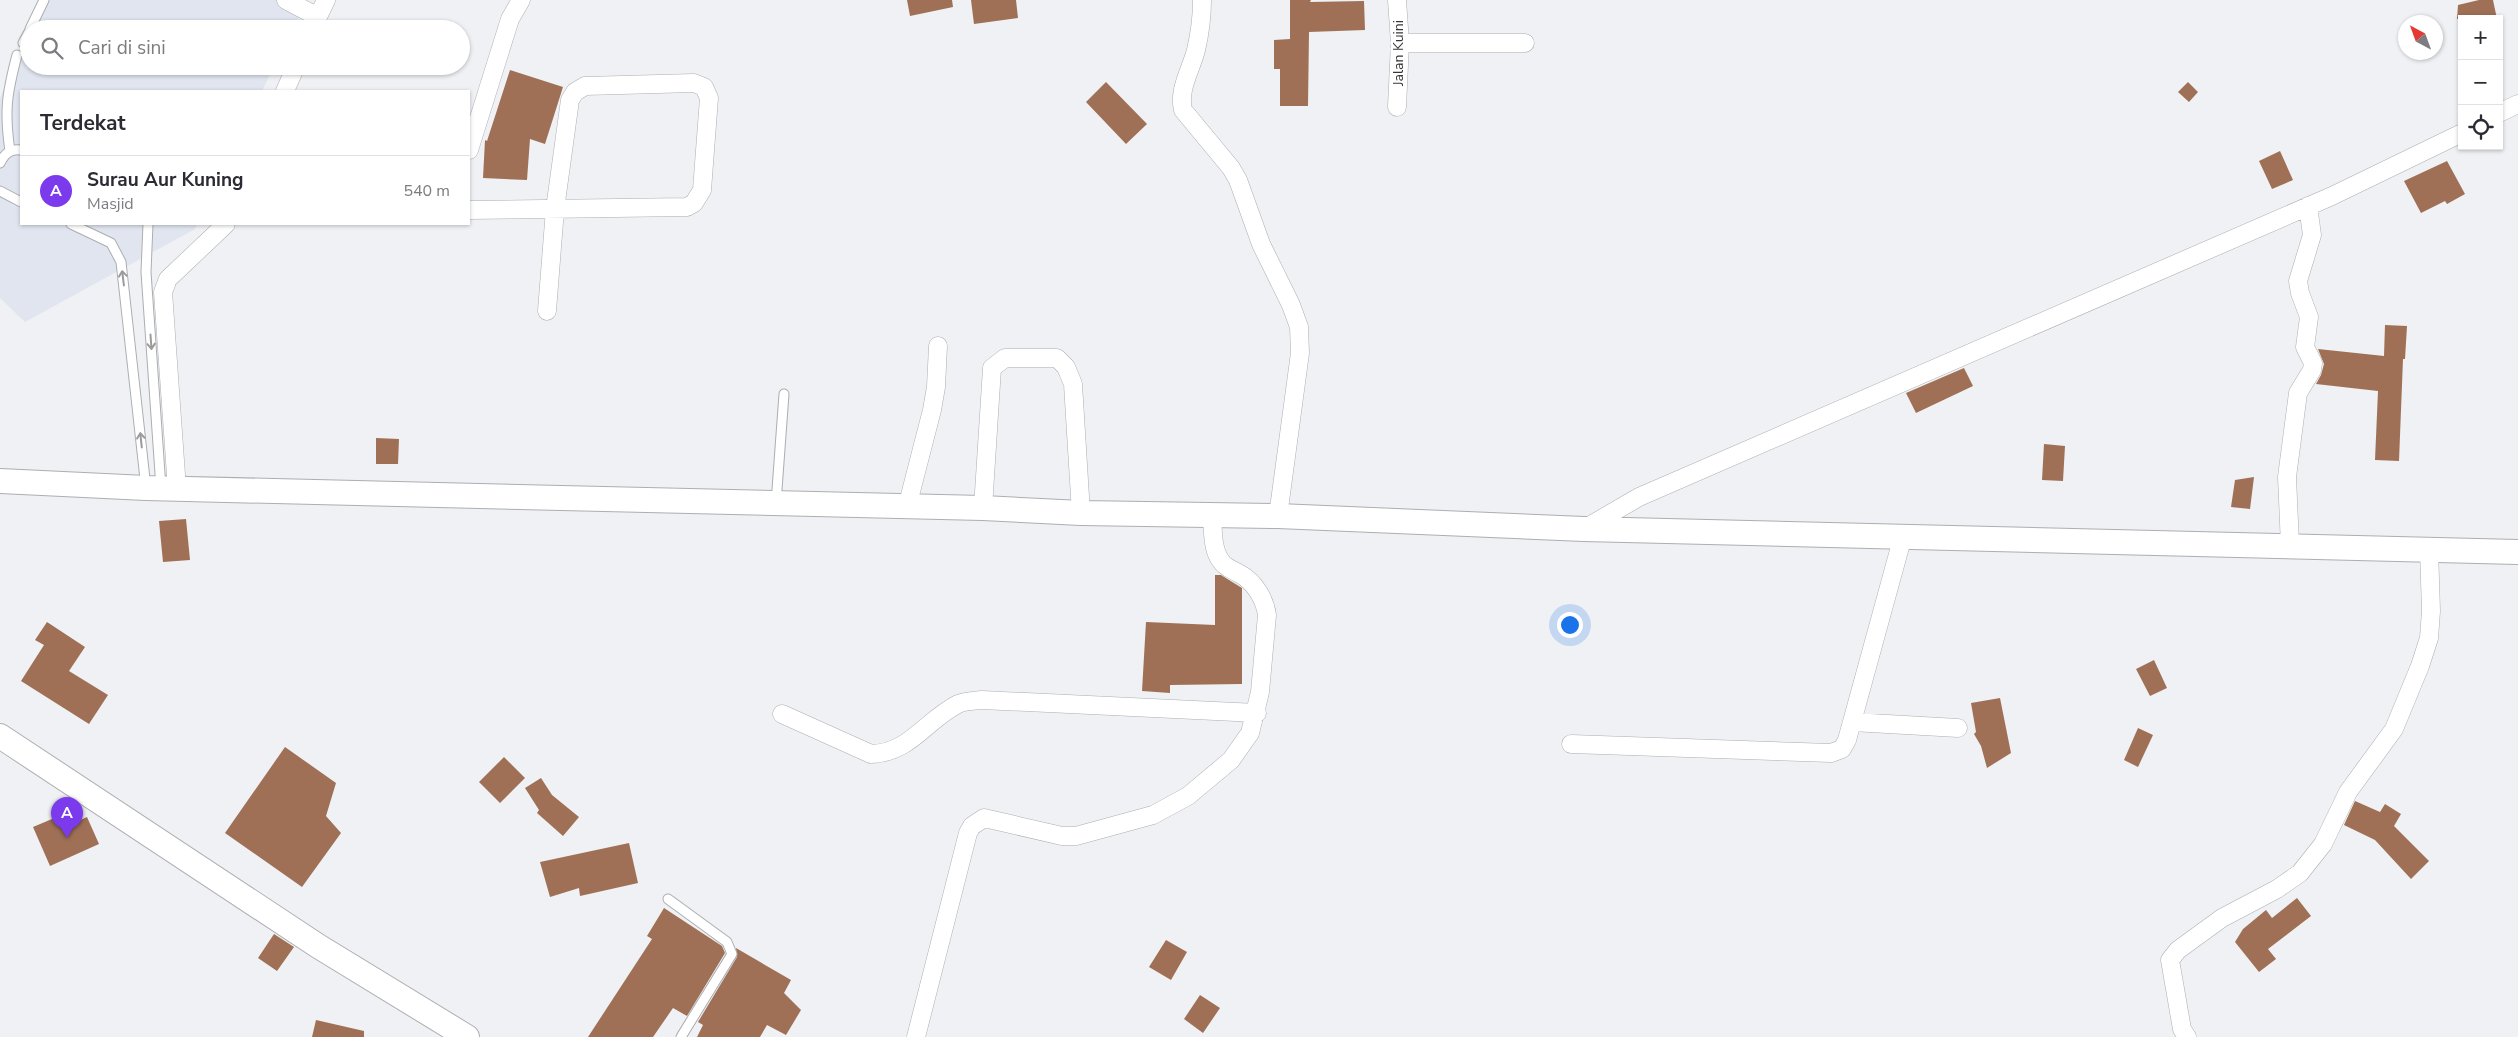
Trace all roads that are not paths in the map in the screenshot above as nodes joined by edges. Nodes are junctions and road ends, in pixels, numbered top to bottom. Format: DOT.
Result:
graph roads {
  1 [pos="44,0"];
  2 [pos="286,0"];
  3 [pos="326,0"];
  4 [pos="521,0"];
  5 [pos="1202,0"];
  6 [pos="1398,0"];
  7 [pos="34,20"];
  8 [pos="311,20"];
  9 [pos="316,20"];
  10 [pos="1400,43"];
  11 [pos="1525,43"];
  12 [pos="17,55"];
  13 [pos="292,75"];
  14 [pos="285,90"];
  15 [pos="2518,104"];
  16 [pos="1397,107"];
  17 [pos="2503,111"];
  18 [pos="2458,134"];
  19 [pos="470,147"];
  20 [pos="20,150"];
  21 [pos="10,151"];
  22 [pos="0,163"];
  23 [pos="0,191"];
  24 [pos="20,201"];
  25 [pos="2308,206"];
  26 [pos="555,209"];
  27 [pos="470,210"];
  28 [pos="73,225"];
  29 [pos="148,225"];
  30 [pos="225,225"];
  31 [pos="547,311"];
  32 [pos="938,346"];
  33 [pos="784,394"];
  34 [pos="0,481"];
  35 [pos="161,489"];
  36 [pos="776,503"];
  37 [pos="907,507"];
  38 [pos="983,508"];
  39 [pos="1081,513"];
  40 [pos="1212,515"];
  41 [pos="1278,516"];
  42 [pos="1584,529"];
  43 [pos="1903,536"];
  44 [pos="2290,545"];
  45 [pos="2429,549"];
  46 [pos="2518,552"];
  47 [pos="1256,713"];
  48 [pos="782,714"];
  49 [pos="1852,722"];
  50 [pos="1958,728"];
  51 [pos="0,736"];
  52 [pos="1571,744"];
  53 [pos="668,899"];
  54 [pos="467,1037"];
  55 [pos="681,1037"];
  56 [pos="916,1037"];
  57 [pos="2186,1037"];
  1 -- 7 [label="lane"];
  2 -- 8 [label="street"];
  3 -- 9 [label="street"];
  4 -- 19 [label="street"];
  5 -- 41 [label="street"];
  6 -- 10 [label="street, Jalan Kuini"];
  10 -- 11 [label="street"];
  10 -- 16 [label="street, Jalan Kuini"];
  12 -- 21 [label="lane"];
  13 -- 14 [label="street"];
  15 -- 17 [label="street"];
  18 -- 25 [label="street"];
  20 -- 21 [label="lane"];
  21 -- 22 [label="lane"];
  23 -- 24 [label="lane"];
  25 -- 42 [label="street"];
  25 -- 44 [label="street"];
  26 -- 26 [label="street"];
  26 -- 27 [label="street"];
  26 -- 31 [label="street"];
  35 -- 28 [label="lane, one-way"];
  29 -- 35 [label="lane, one-way"];
  30 -- 35 [label="street"];
  32 -- 37 [label="street"];
  33 -- 36 [label="lane"];
  34 -- 35 [label="street"];
  35 -- 36 [label="street"];
  36 -- 37 [label="street"];
  37 -- 38 [label="street"];
  38 -- 39 [label="street"];
  38 -- 39 [label="street"];
  39 -- 40 [label="street"];
  40 -- 41 [label="street"];
  40 -- 47 [label="street"];
  41 -- 42 [label="street"];
  42 -- 43 [label="street"];
  43 -- 44 [label="street"];
  43 -- 49 [label="street"];
  44 -- 45 [label="street"];
  45 -- 46 [label="street"];
  45 -- 57 [label="street"];
  47 -- 48 [label="street"];
  47 -- 56 [label="street"];
  49 -- 50 [label="street"];
  49 -- 52 [label="street"];
  51 -- 54 [label="street"];
  53 -- 55 [label="lane"];
}
